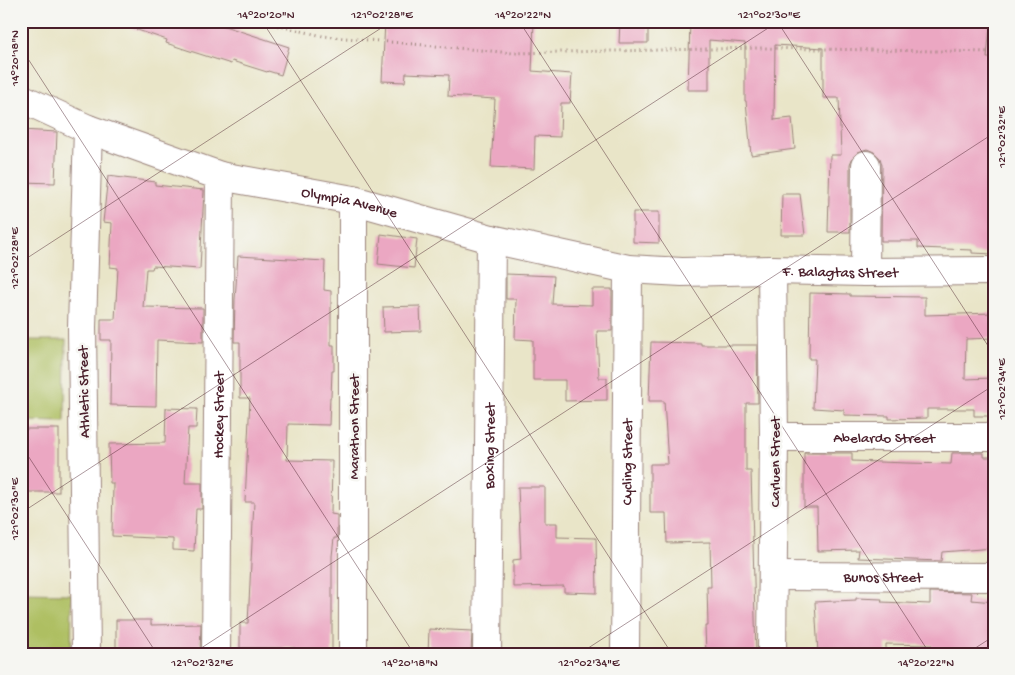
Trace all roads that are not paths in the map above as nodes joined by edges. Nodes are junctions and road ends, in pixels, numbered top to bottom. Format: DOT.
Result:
graph roads {
  1 [pos="21,98"];
  2 [pos="88,129"];
  3 [pos="866,165"];
  4 [pos="220,176"];
  5 [pos="353,200"];
  6 [pos="491,239"];
  7 [pos="628,269"];
  8 [pos="772,270"];
  9 [pos="687,271"];
  10 [pos="994,271"];
  11 [pos="865,272"];
  12 [pos="774,437"];
  13 [pos="994,437"];
  14 [pos="774,576"];
  15 [pos="994,577"];
  16 [pos="86,654"];
  17 [pos="216,654"];
  18 [pos="353,654"];
  19 [pos="487,654"];
  20 [pos="625,654"];
  21 [pos="772,654"];
  1 -- 2 [label="street, Olympia Avenue"];
  2 -- 4 [label="street, Olympia Avenue"];
  2 -- 16 [label="street, Athletic Street"];
  3 -- 11 [label="street"];
  4 -- 5 [label="street, Olympia Avenue"];
  4 -- 17 [label="street, Hockey Street"];
  5 -- 6 [label="street, Olympia Avenue"];
  5 -- 18 [label="street, Marathon Street"];
  6 -- 7 [label="street, Olympia Avenue"];
  6 -- 19 [label="street, Boxing Street"];
  7 -- 9 [label="street, Olympia Avenue"];
  7 -- 20 [label="street, Cycling Street"];
  8 -- 9 [label="street, F. Balagtas Street"];
  8 -- 11 [label="street, F. Balagtas Street"];
  8 -- 12 [label="street, Carluen Street"];
  10 -- 11 [label="street, F. Balagtas Street"];
  12 -- 13 [label="street, Abelardo Street"];
  12 -- 14 [label="street, Carluen Street"];
  14 -- 15 [label="street, Bunos Street"];
  14 -- 21 [label="street, Carluen Street"];
}
